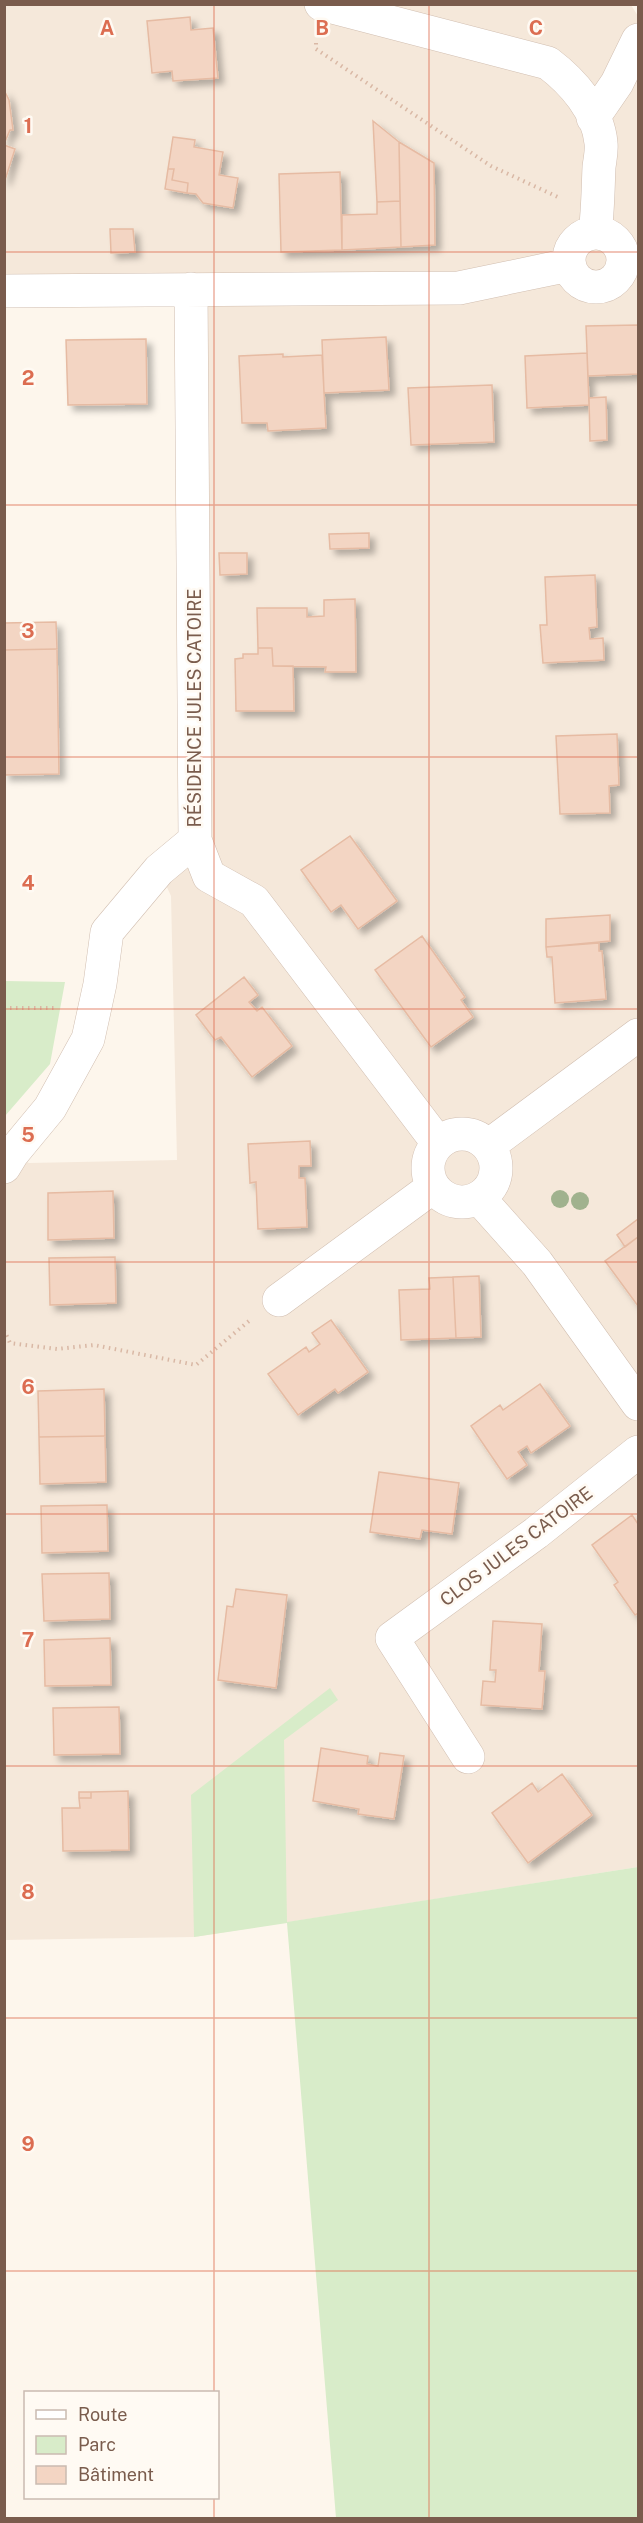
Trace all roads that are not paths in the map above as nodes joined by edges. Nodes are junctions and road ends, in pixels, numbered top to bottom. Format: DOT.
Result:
graph roads {
  1 [pos="321,4"];
  2 [pos="639,40"];
  3 [pos="593,118"];
  4 [pos="597,218"];
  5 [pos="569,265"];
  6 [pos="630,269"];
  7 [pos="191,289"];
  8 [pos="4,291"];
  9 [pos="195,840"];
  10 [pos="639,1035"];
  11 [pos="438,1143"];
  12 [pos="488,1146"];
  13 [pos="4,1167"];
  14 [pos="433,1187"];
  15 [pos="478,1198"];
  16 [pos="279,1300"];
  17 [pos="639,1404"];
  18 [pos="639,1452"];
  19 [pos="468,1757"];
  1 -- 3 [label="street"];
  2 -- 3 [label="street"];
  3 -- 4 [label="street"];
  4 -- 5 [label="street"];
  4 -- 6 [label="street"];
  5 -- 6 [label="street"];
  5 -- 7 [label="street"];
  7 -- 8 [label="street"];
  7 -- 9 [label="street, RÉSIDENCE JULES CATOIRE"];
  9 -- 11 [label="street, RÉSIDENCE JULES CATOIRE"];
  9 -- 13 [label="street"];
  10 -- 12 [label="street"];
  11 -- 12 [label="street"];
  11 -- 14 [label="street"];
  12 -- 15 [label="street"];
  14 -- 15 [label="street"];
  14 -- 16 [label="street"];
  15 -- 17 [label="street"];
  18 -- 19 [label="street, CLOS JULES CATOIRE"];
}
